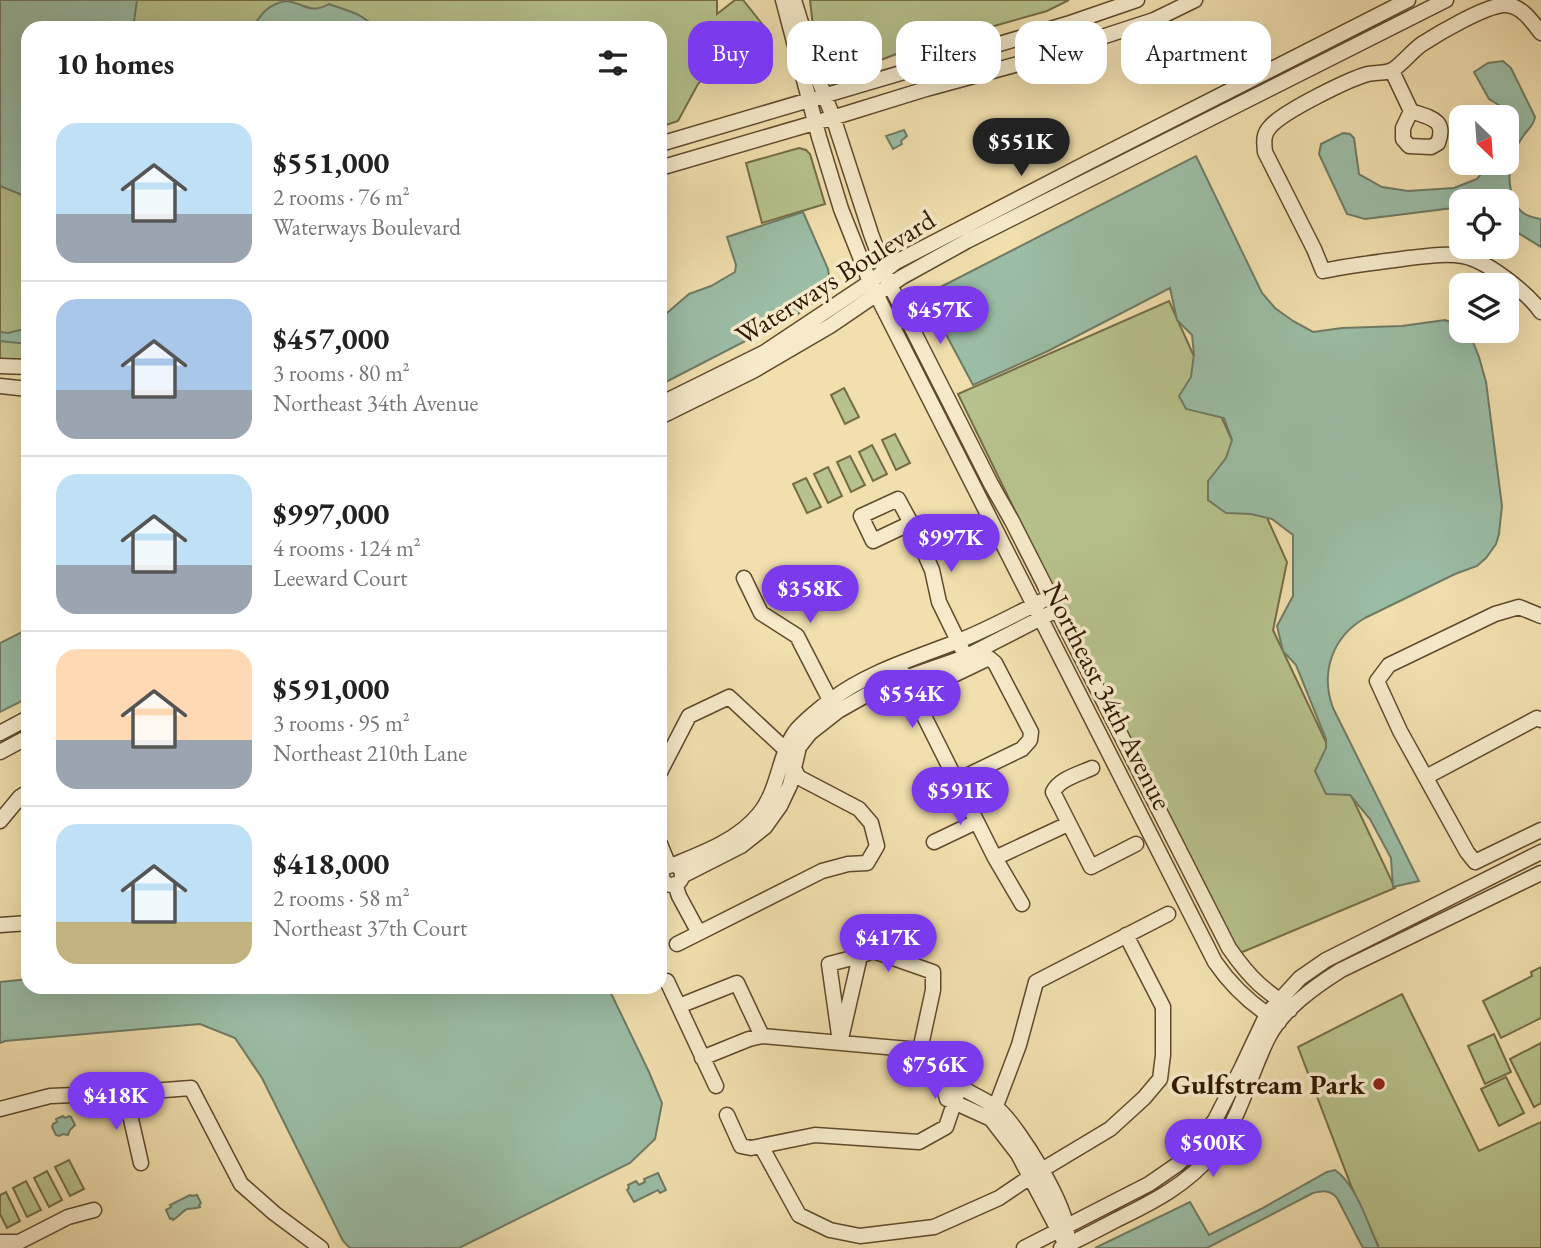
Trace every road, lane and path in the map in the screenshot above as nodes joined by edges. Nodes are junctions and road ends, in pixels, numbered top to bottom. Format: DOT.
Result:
graph roads {
  1 [pos="783,0"];
  2 [pos="794,0"];
  3 [pos="1137,0"];
  4 [pos="1195,0"];
  5 [pos="1408,0"];
  6 [pos="1446,0"];
  7 [pos="1541,33"];
  8 [pos="1392,71"];
  9 [pos="825,96"];
  10 [pos="809,101"];
  11 [pos="1411,111"];
  12 [pos="833,117"];
  13 [pos="816,123"];
  14 [pos="667,142"];
  15 [pos="667,166"];
  16 [pos="887,278"];
  17 [pos="873,288"];
  18 [pos="1541,312"];
  19 [pos="14,367"];
  20 [pos="6,387"];
  21 [pos="667,401"];
  22 [pos="667,414"];
  23 [pos="911,523"];
  24 [pos="744,578"];
  25 [pos="1053,603"];
  26 [pos="1038,611"];
  27 [pos="1541,616"];
  28 [pos="959,641"];
  29 [pos="965,657"];
  30 [pos="898,664"];
  31 [pos="905,678"];
  32 [pos="914,694"];
  33 [pos="830,700"];
  34 [pos="1539,719"];
  35 [pos="21,722"];
  36 [pos="0,733"];
  37 [pos="21,741"];
  38 [pos="787,751"];
  39 [pos="0,752"];
  40 [pos="667,758"];
  41 [pos="794,767"];
  42 [pos="1092,768"];
  43 [pos="1426,777"];
  44 [pos="956,781"];
  45 [pos="21,796"];
  46 [pos="0,821"];
  47 [pos="976,822"];
  48 [pos="1068,824"];
  49 [pos="1541,830"];
  50 [pos="934,842"];
  51 [pos="1136,844"];
  52 [pos="1541,852"];
  53 [pos="667,858"];
  54 [pos="995,858"];
  55 [pos="675,873"];
  56 [pos="1541,873"];
  57 [pos="1022,904"];
  58 [pos="1168,914"];
  59 [pos="21,924"];
  60 [pos="0,925"];
  61 [pos="699,933"];
  62 [pos="1126,935"];
  63 [pos="677,944"];
  64 [pos="860,956"];
  65 [pos="667,981"];
  66 [pos="1285,1004"];
  67 [pos="679,1006"];
  68 [pos="1270,1019"];
  69 [pos="762,1036"];
  70 [pos="841,1043"];
  71 [pos="920,1050"];
  72 [pos="702,1058"];
  73 [pos="958,1085"];
  74 [pos="716,1086"];
  75 [pos="125,1093"];
  76 [pos="953,1102"];
  77 [pos="0,1110"];
  78 [pos="993,1113"];
  79 [pos="727,1115"];
  80 [pos="761,1146"];
  81 [pos="141,1163"];
  82 [pos="1036,1173"];
  83 [pos="94,1210"];
  84 [pos="1063,1228"];
  85 [pos="0,1242"];
  86 [pos="318,1247"];
  87 [pos="1064,1247"];
  88 [pos="1024,1248"];
  1 -- 10 [label="street, Northeast 34th Avenue"];
  2 -- 9 [label="street, Northeast 34th Avenue"];
  3 -- 9 [label="street"];
  4 -- 12 [label="street"];
  5 -- 16 [label="street, Waterways Boulevard"];
  6 -- 16 [label="street, Waterways Boulevard"];
  7 -- 8 [label="street"];
  8 -- 11 [label="street"];
  8 -- 18 [label="street"];
  9 -- 10 [label="street"];
  9 -- 12 [label="street, Northeast 34th Avenue"];
  10 -- 13 [label="street, Northeast 34th Avenue"];
  10 -- 14 [label="street"];
  12 -- 13 [label="street"];
  12 -- 16 [label="street, Northeast 34th Avenue"];
  13 -- 15 [label="street"];
  13 -- 17 [label="street, Northeast 34th Avenue"];
  16 -- 17 [label="street, Waterways Boulevard"];
  16 -- 25 [label="street, Northeast 34th Avenue"];
  17 -- 21 [label="street, Waterways Boulevard"];
  17 -- 22 [label="street, Waterways Boulevard"];
  17 -- 26 [label="street, Northeast 34th Avenue"];
  19 -- 20 [label="street"];
  23 -- 28 [label="street"];
  24 -- 33 [label="street"];
  25 -- 26 [label="street"];
  25 -- 66 [label="street, Northeast 34th Avenue"];
  26 -- 28 [label="street"];
  26 -- 29 [label="street"];
  26 -- 68 [label="street, Northeast 34th Avenue"];
  27 -- 43 [label="street"];
  28 -- 29 [label="street"];
  28 -- 30 [label="street"];
  29 -- 31 [label="street"];
  30 -- 31 [label="street"];
  30 -- 33 [label="street"];
  31 -- 32 [label="street"];
  31 -- 41 [label="street"];
  32 -- 44 [label="street"];
  32 -- 44 [label="street"];
  33 -- 38 [label="street"];
  34 -- 43 [label="street"];
  35 -- 36 [label="street"];
  37 -- 39 [label="street"];
  38 -- 40 [label="street"];
  38 -- 41 [label="street"];
  38 -- 55 [label="street"];
  41 -- 55 [label="street"];
  41 -- 61 [label="street"];
  42 -- 48 [label="street"];
  43 -- 49 [label="street"];
  44 -- 47 [label="street"];
  45 -- 46 [label="street"];
  47 -- 50 [label="street"];
  47 -- 54 [label="street"];
  48 -- 51 [label="street"];
  48 -- 54 [label="street"];
  52 -- 66 [label="street"];
  53 -- 55 [label="street"];
  54 -- 57 [label="street"];
  55 -- 61 [label="street"];
  56 -- 66 [label="street"];
  58 -- 62 [label="street"];
  59 -- 60 [label="street"];
  61 -- 63 [label="street"];
  62 -- 78 [label="street"];
  62 -- 82 [label="street"];
  64 -- 70 [label="street"];
  64 -- 70 [label="street"];
  64 -- 71 [label="street"];
  65 -- 67 [label="street"];
  66 -- 68 [label="street"];
  67 -- 69 [label="street"];
  67 -- 72 [label="street"];
  68 -- 84 [label="street"];
  68 -- 87 [label="street"];
  69 -- 70 [label="street"];
  69 -- 72 [label="street"];
  70 -- 71 [label="street"];
  71 -- 73 [label="street"];
  71 -- 76 [label="street"];
  72 -- 74 [label="street"];
  73 -- 76 [label="street"];
  73 -- 78 [label="street"];
  75 -- 77 [label="street"];
  75 -- 81 [label="street"];
  75 -- 86 [label="street"];
  76 -- 78 [label="street"];
  76 -- 80 [label="street"];
  78 -- 82 [label="street"];
  79 -- 80 [label="street"];
  80 -- 82 [label="street"];
  82 -- 84 [label="street"];
  83 -- 85 [label="street"];
  84 -- 87 [label="street"];
  84 -- 88 [label="street"];
}
